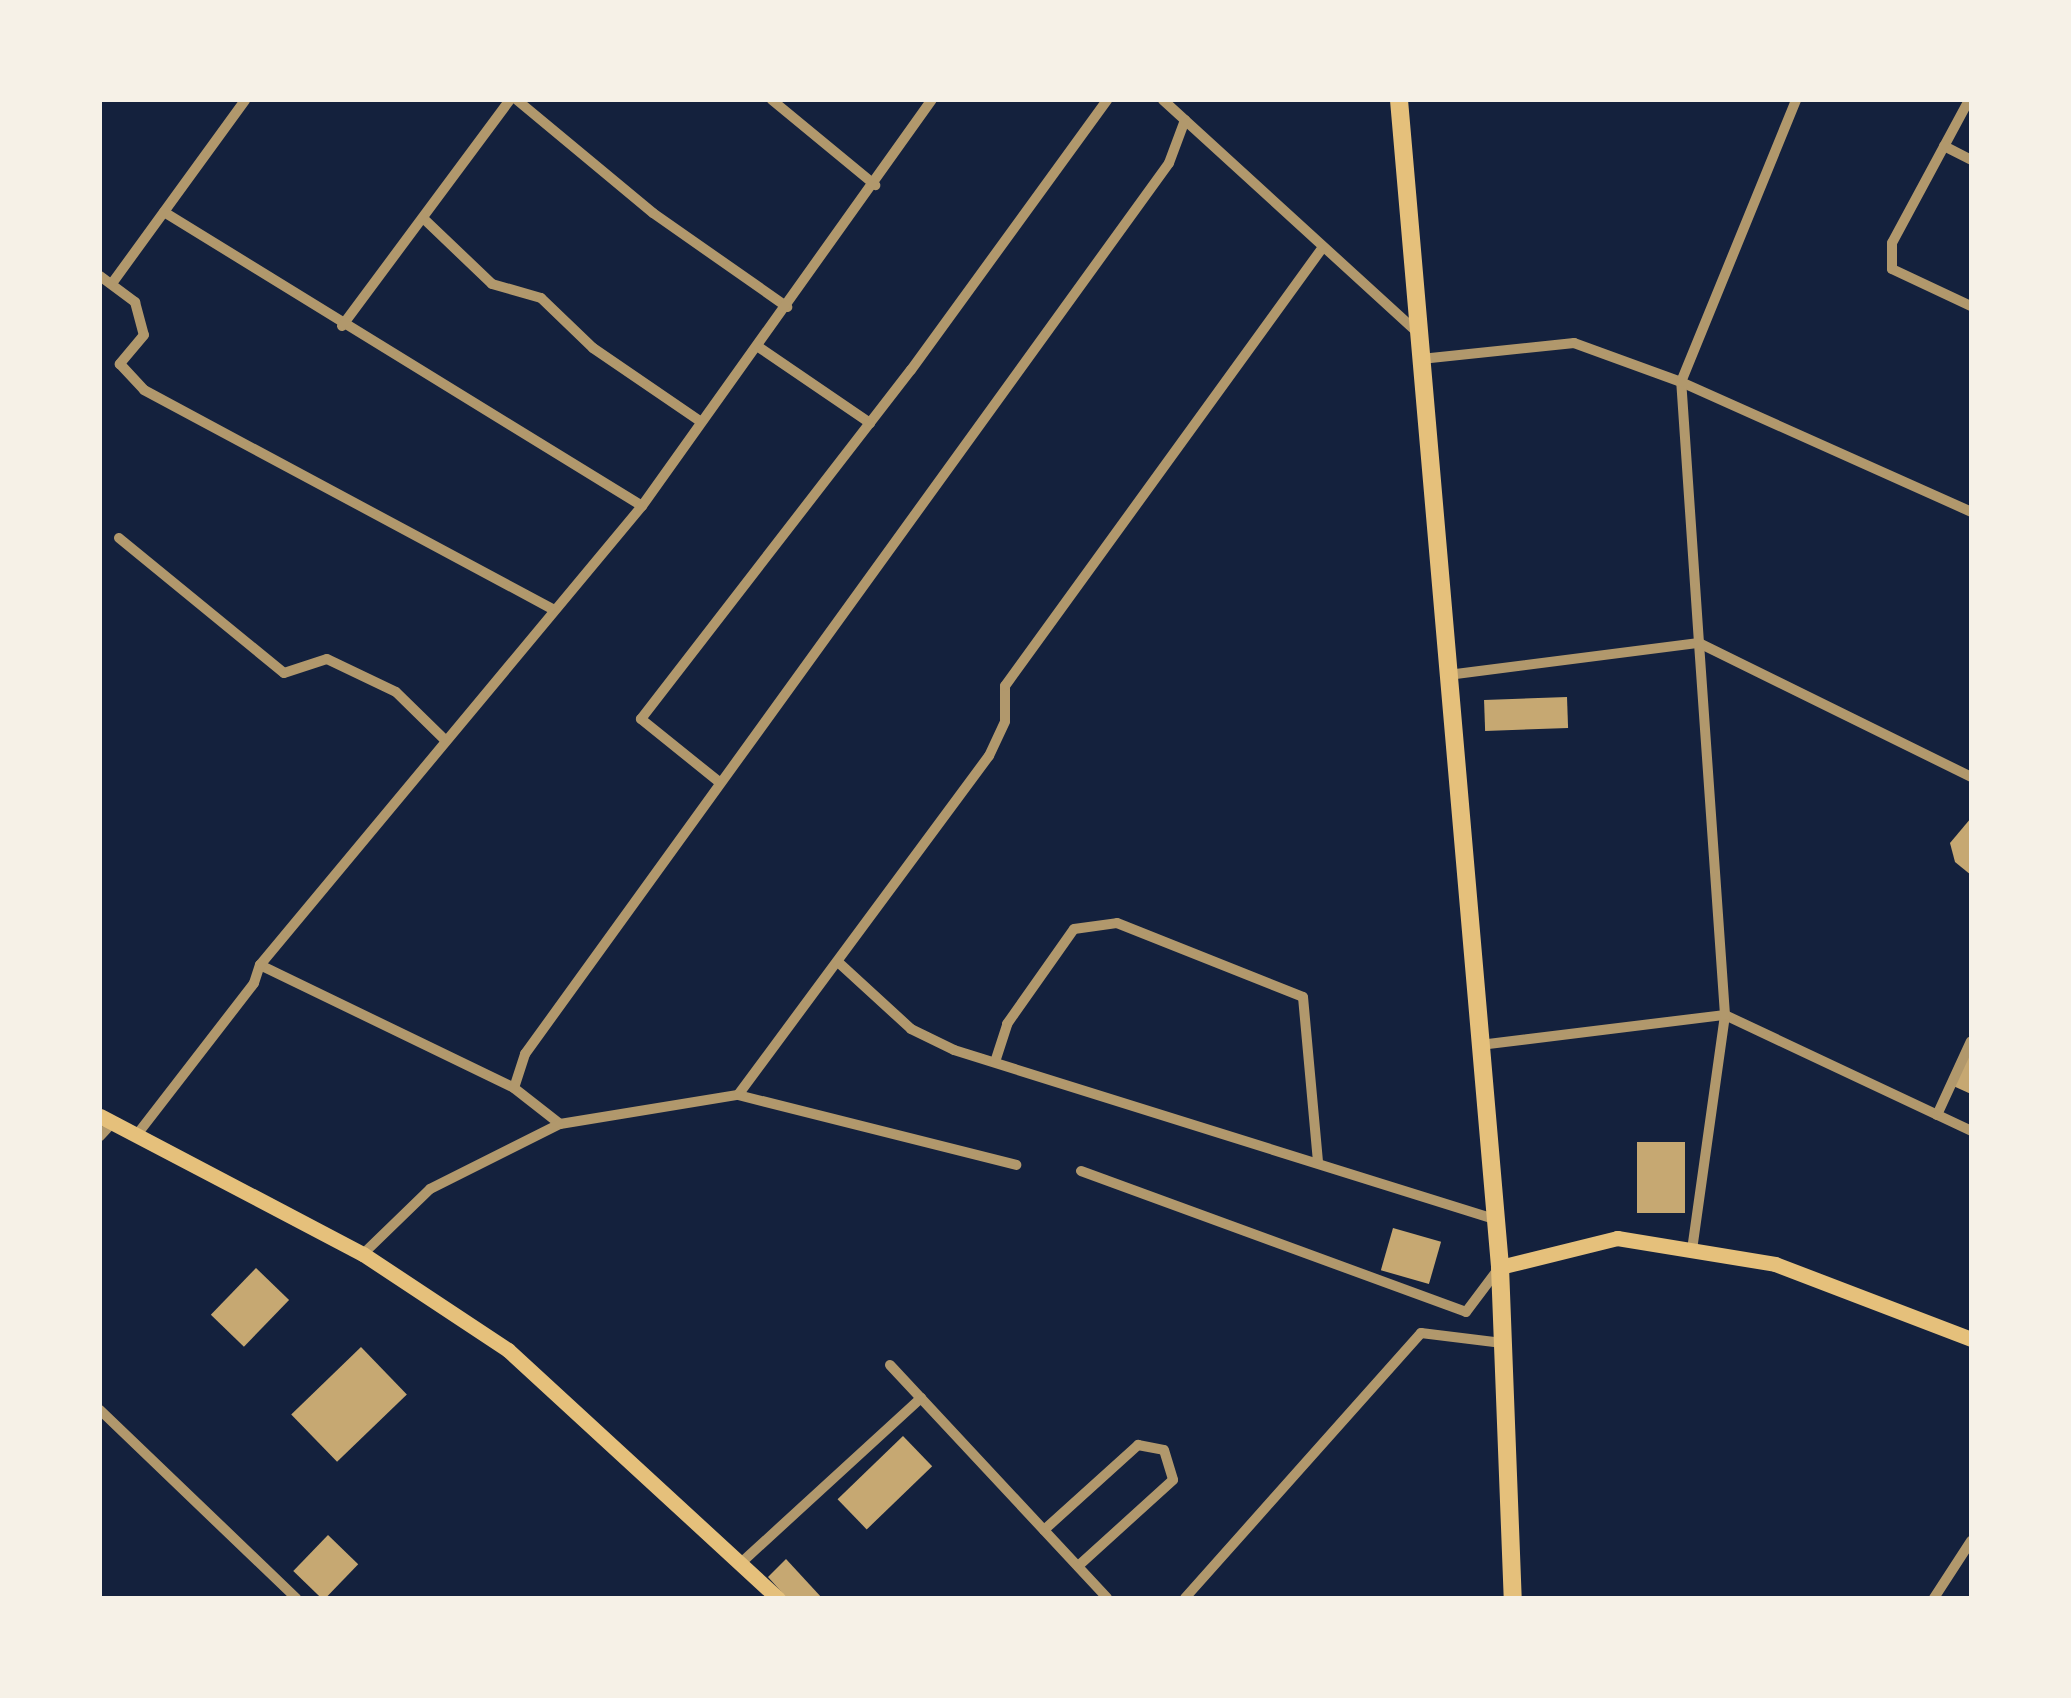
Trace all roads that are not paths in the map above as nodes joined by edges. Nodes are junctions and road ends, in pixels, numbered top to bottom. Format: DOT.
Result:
graph roads {
  1 [pos="245,100"];
  2 [pos="514,100"];
  3 [pos="772,100"];
  4 [pos="932,100"];
  5 [pos="1107,100"];
  6 [pos="1162,100"];
  7 [pos="1399,100"];
  8 [pos="1796,100"];
  9 [pos="1969,100"];
  10 [pos="1185,120"];
  11 [pos="1944,146"];
  12 [pos="1971,160"];
  13 [pos="875,185"];
  14 [pos="164,212"];
  15 [pos="423,218"];
  16 [pos="1324,246"];
  17 [pos="100,276"];
  18 [pos="113,282"];
  19 [pos="1971,306"];
  20 [pos="787,307"];
  21 [pos="342,326"];
  22 [pos="1418,333"];
  23 [pos="757,346"];
  24 [pos="1421,359"];
  25 [pos="1681,382"];
  26 [pos="700,421"];
  27 [pos="870,423"];
  28 [pos="642,506"];
  29 [pos="1971,512"];
  30 [pos="119,538"];
  31 [pos="554,610"];
  32 [pos="1700,643"];
  33 [pos="1448,675"];
  34 [pos="444,739"];
  35 [pos="1971,777"];
  36 [pos="718,782"];
  37 [pos="838,962"];
  38 [pos="260,965"];
  39 [pos="1725,1015"];
  40 [pos="1971,1041"];
  41 [pos="1479,1045"];
  42 [pos="995,1062"];
  43 [pos="514,1088"];
  44 [pos="738,1095"];
  45 [pos="1937,1115"];
  46 [pos="106,1119"];
  47 [pos="560,1124"];
  48 [pos="1971,1131"];
  49 [pos="139,1132"];
  50 [pos="100,1136"];
  51 [pos="1318,1163"];
  52 [pos="1016,1165"];
  53 [pos="1081,1171"];
  54 [pos="1494,1219"];
  55 [pos="1692,1250"];
  56 [pos="363,1254"];
  57 [pos="1500,1268"];
  58 [pos="1971,1340"];
  59 [pos="1502,1343"];
  60 [pos="890,1365"];
  61 [pos="921,1398"];
  62 [pos="100,1410"];
  63 [pos="1044,1530"];
  64 [pos="1971,1542"];
  65 [pos="742,1562"];
  66 [pos="1078,1566"];
  67 [pos="296,1598"];
  68 [pos="778,1598"];
  69 [pos="1108,1598"];
  70 [pos="1185,1598"];
  71 [pos="1514,1598"];
  72 [pos="1934,1598"];
  1 -- 14 [label="street"];
  2 -- 15 [label="street"];
  2 -- 20 [label="street"];
  3 -- 13 [label="street"];
  4 -- 13 [label="street"];
  5 -- 27 [label="street"];
  6 -- 10 [label="street"];
  7 -- 22 [label="highway"];
  8 -- 25 [label="street"];
  9 -- 11 [label="street"];
  10 -- 16 [label="street"];
  10 -- 36 [label="street"];
  11 -- 12 [label="street"];
  11 -- 19 [label="street"];
  13 -- 20 [label="street"];
  14 -- 18 [label="street"];
  14 -- 21 [label="street"];
  15 -- 21 [label="street"];
  15 -- 26 [label="street"];
  16 -- 22 [label="street"];
  16 -- 37 [label="street"];
  17 -- 18 [label="street"];
  18 -- 31 [label="street"];
  20 -- 23 [label="street"];
  21 -- 28 [label="street"];
  22 -- 24 [label="highway"];
  23 -- 26 [label="street"];
  23 -- 27 [label="street"];
  24 -- 25 [label="street"];
  24 -- 33 [label="highway"];
  25 -- 29 [label="street"];
  25 -- 32 [label="street"];
  26 -- 28 [label="street"];
  27 -- 36 [label="street"];
  28 -- 31 [label="street"];
  30 -- 34 [label="street"];
  31 -- 34 [label="street"];
  32 -- 33 [label="street"];
  32 -- 35 [label="street"];
  32 -- 39 [label="street"];
  33 -- 41 [label="highway"];
  34 -- 38 [label="street"];
  36 -- 43 [label="street"];
  37 -- 42 [label="street"];
  37 -- 44 [label="street"];
  38 -- 43 [label="street"];
  38 -- 49 [label="street"];
  39 -- 41 [label="street"];
  39 -- 45 [label="street"];
  39 -- 55 [label="street"];
  40 -- 45 [label="street"];
  41 -- 54 [label="highway"];
  42 -- 51 [label="street"];
  42 -- 51 [label="street"];
  43 -- 47 [label="street"];
  44 -- 47 [label="street"];
  44 -- 52 [label="street"];
  45 -- 48 [label="street"];
  46 -- 49 [label="main road"];
  46 -- 50 [label="street"];
  47 -- 56 [label="street"];
  49 -- 56 [label="main road"];
  51 -- 54 [label="street"];
  53 -- 57 [label="street"];
  54 -- 57 [label="highway"];
  55 -- 57 [label="main road"];
  55 -- 58 [label="main road"];
  56 -- 65 [label="main road"];
  57 -- 59 [label="highway"];
  59 -- 70 [label="street"];
  59 -- 71 [label="highway"];
  60 -- 61 [label="street"];
  61 -- 63 [label="street"];
  61 -- 65 [label="street"];
  62 -- 67 [label="street"];
  63 -- 66 [label="street"];
  63 -- 66 [label="street"];
  64 -- 72 [label="street"];
  65 -- 68 [label="main road"];
  66 -- 69 [label="street"];
}
